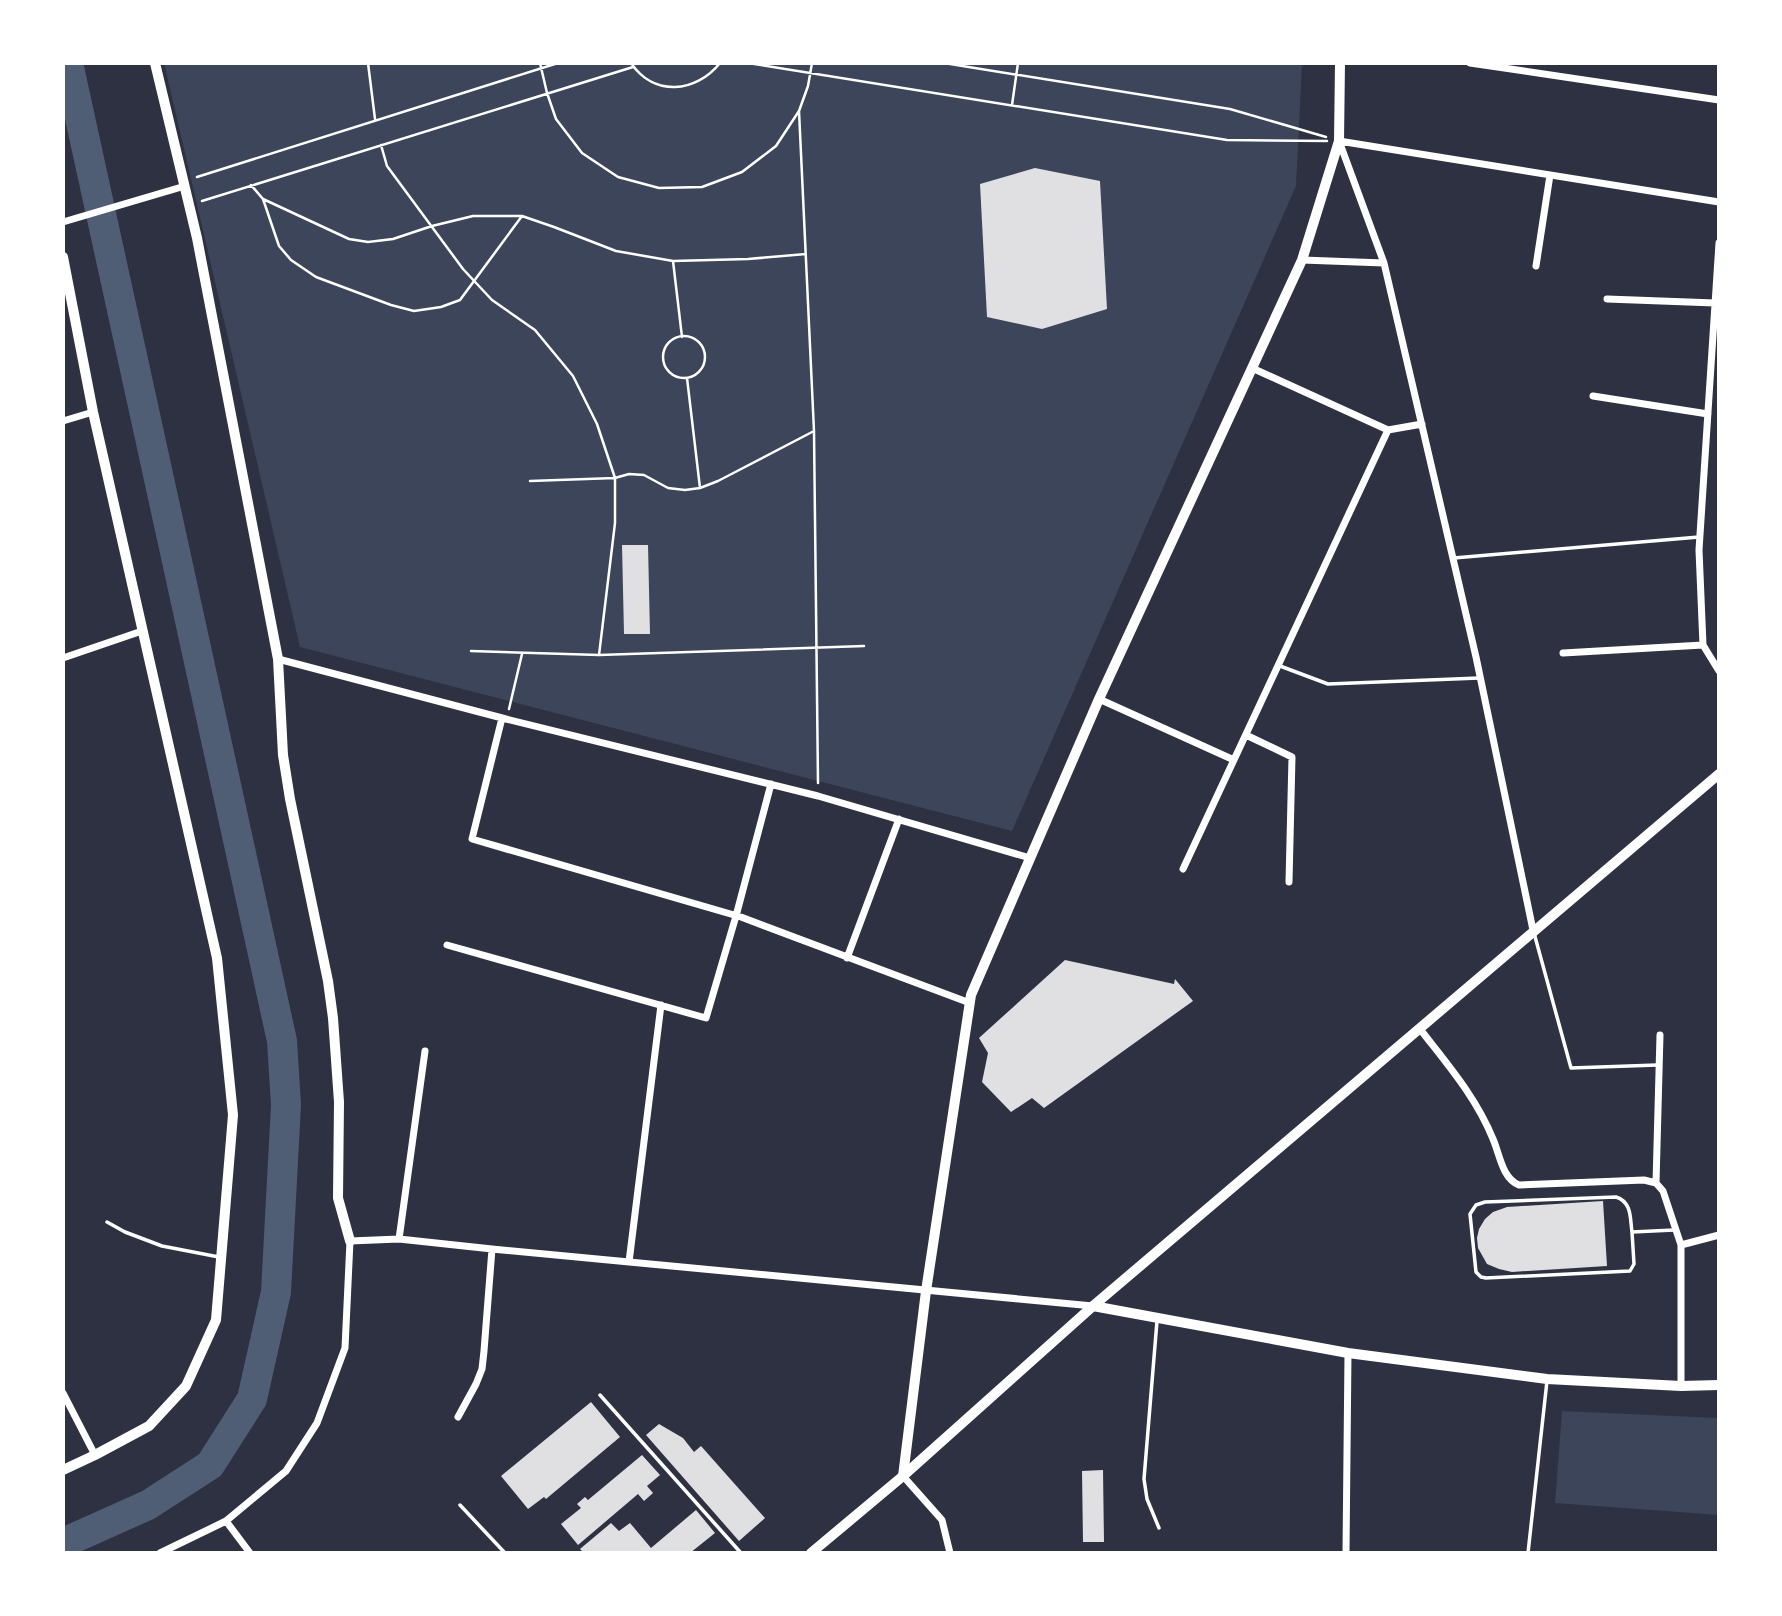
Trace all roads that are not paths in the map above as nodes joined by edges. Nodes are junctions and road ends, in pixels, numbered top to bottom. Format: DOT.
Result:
graph roads {
  1 [pos="155,63"];
  2 [pos="1340,63"];
  3 [pos="1470,63"];
  4 [pos="1719,100"];
  5 [pos="1339,141"];
  6 [pos="1550,174"];
  7 [pos="184,184"];
  8 [pos="1719,202"];
  9 [pos="63,222"];
  10 [pos="1719,243"];
  11 [pos="63,257"];
  12 [pos="1301,260"];
  13 [pos="1384,263"];
  14 [pos="1536,267"];
  15 [pos="1607,299"];
  16 [pos="1715,303"];
  17 [pos="1251,368"];
  18 [pos="1593,396"];
  19 [pos="93,412"];
  20 [pos="1708,414"];
  21 [pos="63,421"];
  22 [pos="1422,425"];
  23 [pos="1388,430"];
  24 [pos="1699,537"];
  25 [pos="1453,558"];
  26 [pos="142,631"];
  27 [pos="1703,645"];
  28 [pos="1563,653"];
  29 [pos="63,659"];
  30 [pos="278,659"];
  31 [pos="1278,666"];
  32 [pos="1719,671"];
  33 [pos="1481,678"];
  34 [pos="1099,699"];
  35 [pos="504,718"];
  36 [pos="1246,735"];
  37 [pos="1234,760"];
  38 [pos="1719,774"];
  39 [pos="771,784"];
  40 [pos="898,819"];
  41 [pos="1030,858"];
  42 [pos="1183,869"];
  43 [pos="1289,882"];
  44 [pos="736,916"];
  45 [pos="1533,930"];
  46 [pos="447,945"];
  47 [pos="848,958"];
  48 [pos="970,1003"];
  49 [pos="661,1006"];
  50 [pos="1420,1029"];
  51 [pos="1660,1035"];
  52 [pos="425,1051"];
  53 [pos="1659,1065"];
  54 [pos="1656,1183"];
  55 [pos="107,1222"];
  56 [pos="1676,1230"];
  57 [pos="1633,1232"];
  58 [pos="1719,1236"];
  59 [pos="399,1239"];
  60 [pos="351,1241"];
  61 [pos="1681,1245"];
  62 [pos="492,1249"];
  63 [pos="221,1257"];
  64 [pos="629,1262"];
  65 [pos="926,1291"];
  66 [pos="1093,1306"];
  67 [pos="1157,1319"];
  68 [pos="1348,1353"];
  69 [pos="1547,1379"];
  70 [pos="1681,1385"];
  71 [pos="1719,1385"];
  72 [pos="63,1393"];
  73 [pos="600,1395"];
  74 [pos="458,1417"];
  75 [pos="95,1455"];
  76 [pos="63,1470"];
  77 [pos="902,1476"];
  78 [pos="460,1505"];
  79 [pos="226,1521"];
  80 [pos="1159,1528"];
  81 [pos="160,1553"];
  82 [pos="250,1553"];
  83 [pos="505,1553"];
  84 [pos="741,1553"];
  85 [pos="811,1553"];
  86 [pos="950,1553"];
  87 [pos="1346,1553"];
  88 [pos="1528,1553"];
  1 -- 7 [label="street"];
  2 -- 5 [label="street"];
  3 -- 4 [label="street"];
  5 -- 6 [label="street"];
  5 -- 12 [label="street"];
  5 -- 13 [label="street"];
  6 -- 8 [label="street"];
  6 -- 14 [label="street"];
  7 -- 9 [label="street"];
  7 -- 30 [label="street"];
  10 -- 16 [label="street"];
  11 -- 19 [label="street"];
  12 -- 13 [label="street"];
  12 -- 17 [label="street"];
  13 -- 22 [label="street"];
  15 -- 16 [label="street"];
  16 -- 20 [label="street"];
  17 -- 23 [label="street"];
  17 -- 34 [label="street"];
  18 -- 20 [label="street"];
  19 -- 21 [label="street"];
  19 -- 26 [label="street"];
  20 -- 24 [label="street"];
  22 -- 23 [label="street"];
  22 -- 25 [label="street"];
  23 -- 31 [label="street"];
  24 -- 25 [label="lane"];
  24 -- 27 [label="street"];
  25 -- 33 [label="street"];
  26 -- 29 [label="street"];
  26 -- 63 [label="street"];
  27 -- 28 [label="street"];
  27 -- 32 [label="street"];
  30 -- 35 [label="street"];
  30 -- 60 [label="street"];
  31 -- 33 [label="lane"];
  31 -- 36 [label="street"];
  33 -- 45 [label="street"];
  34 -- 37 [label="street"];
  34 -- 41 [label="street"];
  35 -- 39 [label="street"];
  35 -- 44 [label="street"];
  36 -- 37 [label="street"];
  36 -- 43 [label="street"];
  37 -- 42 [label="street"];
  38 -- 45 [label="main road"];
  39 -- 40 [label="street"];
  39 -- 44 [label="street"];
  40 -- 41 [label="street"];
  40 -- 47 [label="street"];
  41 -- 48 [label="street"];
  44 -- 47 [label="street"];
  44 -- 49 [label="street"];
  45 -- 50 [label="main road"];
  45 -- 53 [label="lane"];
  46 -- 49 [label="street"];
  47 -- 48 [label="street"];
  48 -- 65 [label="street"];
  49 -- 64 [label="street"];
  50 -- 54 [label="street"];
  50 -- 66 [label="main road"];
  51 -- 53 [label="street"];
  52 -- 59 [label="street"];
  53 -- 54 [label="street"];
  54 -- 56 [label="street"];
  55 -- 63 [label="lane"];
  56 -- 57 [label="lane"];
  56 -- 61 [label="street"];
  57 -- 57 [label="lane"];
  58 -- 61 [label="street"];
  59 -- 60 [label="street"];
  59 -- 62 [label="street"];
  60 -- 79 [label="street"];
  61 -- 70 [label="street"];
  62 -- 64 [label="street"];
  62 -- 74 [label="street"];
  63 -- 75 [label="street"];
  64 -- 65 [label="street"];
  65 -- 66 [label="street"];
  65 -- 77 [label="street"];
  66 -- 67 [label="street"];
  66 -- 77 [label="main road"];
  67 -- 68 [label="street"];
  67 -- 80 [label="lane"];
  68 -- 69 [label="street"];
  68 -- 87 [label="street"];
  69 -- 70 [label="street"];
  69 -- 88 [label="lane"];
  70 -- 71 [label="street"];
  72 -- 75 [label="street"];
  73 -- 84 [label="lane"];
  75 -- 76 [label="street"];
  77 -- 85 [label="main road"];
  77 -- 86 [label="street"];
  78 -- 83 [label="lane"];
  79 -- 81 [label="street"];
  79 -- 82 [label="street"];
}
